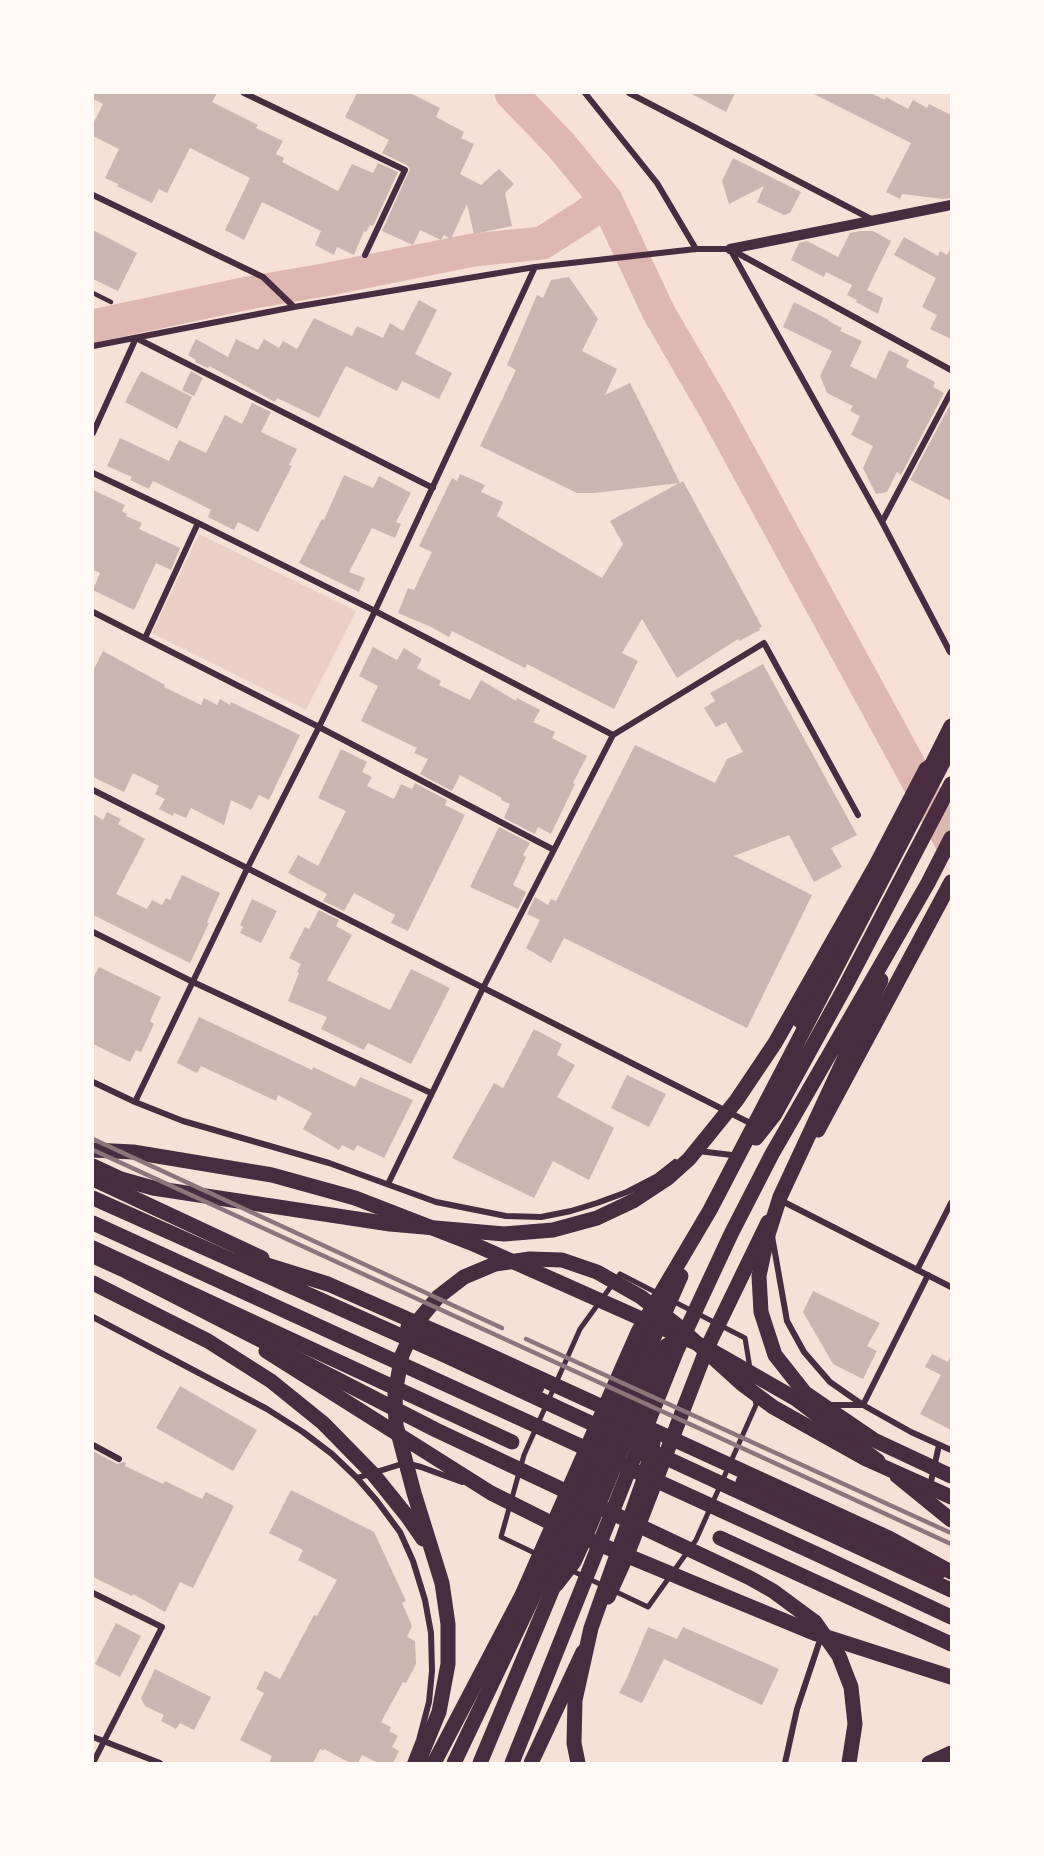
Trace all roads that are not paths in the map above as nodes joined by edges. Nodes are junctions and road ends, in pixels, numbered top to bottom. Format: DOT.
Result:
graph roads {
  1 [pos="244,93"];
  2 [pos="585,93"];
  3 [pos="629,93"];
  4 [pos="93,195"];
  5 [pos="951,205"];
  6 [pos="874,220"];
  7 [pos="696,249"];
  8 [pos="730,249"];
  9 [pos="365,255"];
  10 [pos="535,267"];
  11 [pos="93,293"];
  12 [pos="111,302"];
  13 [pos="294,307"];
  14 [pos="136,338"];
  15 [pos="93,346"];
  16 [pos="951,370"];
  17 [pos="951,392"];
  18 [pos="93,433"];
  19 [pos="93,473"];
  20 [pos="433,488"];
  21 [pos="882,522"];
  22 [pos="198,523"];
  23 [pos="375,611"];
  24 [pos="93,612"];
  25 [pos="146,638"];
  26 [pos="950,652"];
  27 [pos="951,726"];
  28 [pos="319,727"];
  29 [pos="614,735"];
  30 [pos="949,752"];
  31 [pos="951,784"];
  32 [pos="93,790"];
  33 [pos="858,815"];
  34 [pos="951,838"];
  35 [pos="554,850"];
  36 [pos="246,869"];
  37 [pos="951,882"];
  38 [pos="928,883"];
  39 [pos="93,932"];
  40 [pos="193,982"];
  41 [pos="483,988"];
  42 [pos="93,1082"];
  43 [pos="431,1093"];
  44 [pos="135,1102"];
  45 [pos="748,1122"];
  46 [pos="93,1150"];
  47 [pos="732,1155"];
  48 [pos="93,1166"];
  49 [pos="93,1179"];
  50 [pos="388,1184"];
  51 [pos="93,1198"];
  52 [pos="780,1200"];
  53 [pos="951,1203"];
  54 [pos="710,1204"];
  55 [pos="769,1221"];
  56 [pos="93,1223"];
  57 [pos="178,1237"];
  58 [pos="93,1248"];
  59 [pos="93,1256"];
  60 [pos="916,1270"];
  61 [pos="928,1275"];
  62 [pos="93,1282"];
  63 [pos="951,1287"];
  64 [pos="93,1317"];
  65 [pos="651,1322"];
  66 [pos="682,1345"];
  67 [pos="707,1348"];
  68 [pos="537,1387"];
  69 [pos="805,1405"];
  70 [pos="863,1405"];
  71 [pos="512,1442"];
  72 [pos="93,1445"];
  73 [pos="939,1445"];
  74 [pos="951,1450"];
  75 [pos="119,1459"];
  76 [pos="951,1476"];
  77 [pos="357,1478"];
  78 [pos="743,1482"];
  79 [pos="490,1493"];
  80 [pos="951,1497"];
  81 [pos="927,1500"];
  82 [pos="951,1520"];
  83 [pos="565,1530"];
  84 [pos="585,1538"];
  85 [pos="720,1538"];
  86 [pos="433,1554"];
  87 [pos="627,1555"];
  88 [pos="951,1572"];
  89 [pos="951,1578"];
  90 [pos="951,1590"];
  91 [pos="93,1593"];
  92 [pos="648,1607"];
  93 [pos="951,1617"];
  94 [pos="521,1622"];
  95 [pos="821,1635"];
  96 [pos="951,1644"];
  97 [pos="951,1677"];
  98 [pos="93,1737"];
  99 [pos="104,1742"];
  100 [pos="951,1753"];
  101 [pos="93,1763"];
  102 [pos="160,1763"];
  103 [pos="410,1763"];
  104 [pos="418,1763"];
  105 [pos="434,1763"];
  106 [pos="454,1763"];
  107 [pos="480,1763"];
  108 [pos="512,1763"];
  109 [pos="531,1763"];
  110 [pos="578,1763"];
  111 [pos="785,1763"];
  112 [pos="849,1763"];
  113 [pos="929,1763"];
  1 -- 9 [label="street"];
  2 -- 7 [label="street"];
  3 -- 6 [label="street"];
  4 -- 13 [label="street"];
  5 -- 6 [label="street"];
  6 -- 8 [label="street"];
  7 -- 8 [label="street"];
  7 -- 10 [label="street"];
  8 -- 16 [label="street"];
  8 -- 21 [label="street"];
  10 -- 13 [label="street"];
  10 -- 20 [label="street"];
  11 -- 12 [label="lane"];
  13 -- 14 [label="street"];
  14 -- 15 [label="street"];
  14 -- 18 [label="street"];
  14 -- 20 [label="street"];
  17 -- 21 [label="street"];
  19 -- 22 [label="street"];
  20 -- 23 [label="street"];
  21 -- 26 [label="street"];
  22 -- 23 [label="street"];
  22 -- 25 [label="street"];
  23 -- 28 [label="street"];
  23 -- 29 [label="street"];
  24 -- 25 [label="street"];
  25 -- 28 [label="street"];
  27 -- 45 [label="highway"];
  28 -- 35 [label="street"];
  28 -- 36 [label="street"];
  29 -- 33 [label="street"];
  29 -- 35 [label="street"];
  30 -- 48 [label="highway"];
  30 -- 54 [label="highway"];
  31 -- 54 [label="highway"];
  32 -- 36 [label="street"];
  34 -- 38 [label="highway"];
  35 -- 41 [label="street"];
  36 -- 40 [label="street"];
  36 -- 41 [label="street"];
  37 -- 52 [label="highway"];
  38 -- 66 [label="highway"];
  38 -- 76 [label="highway"];
  39 -- 40 [label="street"];
  40 -- 43 [label="street"];
  40 -- 44 [label="street"];
  41 -- 43 [label="street"];
  41 -- 45 [label="street"];
  42 -- 44 [label="street"];
  43 -- 50 [label="street"];
  44 -- 50 [label="street"];
  45 -- 47 [label="highway"];
  46 -- 65 [label="highway"];
  47 -- 50 [label="street"];
  47 -- 54 [label="highway"];
  49 -- 68 [label="highway"];
  51 -- 57 [label="highway"];
  52 -- 55 [label="highway"];
  52 -- 60 [label="street"];
  53 -- 60 [label="street"];
  54 -- 65 [label="highway"];
  54 -- 105 [label="highway"];
  54 -- 107 [label="highway"];
  55 -- 67 [label="highway"];
  55 -- 70 [label="street"];
  56 -- 93 [label="highway"];
  57 -- 88 [label="highway"];
  57 -- 90 [label="highway"];
  58 -- 71 [label="highway"];
  59 -- 79 [label="highway"];
  59 -- 112 [label="highway"];
  60 -- 61 [label="street"];
  61 -- 63 [label="street"];
  61 -- 70 [label="street"];
  62 -- 86 [label="highway"];
  64 -- 77 [label="street"];
  65 -- 66 [label="highway"];
  65 -- 83 [label="highway"];
  66 -- 67 [label="highway"];
  66 -- 84 [label="highway"];
  66 -- 108 [label="highway"];
  66 -- 110 [label="highway"];
  67 -- 69 [label="highway"];
  67 -- 87 [label="highway"];
  69 -- 70 [label="street"];
  69 -- 81 [label="highway"];
  70 -- 73 [label="street"];
  72 -- 75 [label="street"];
  73 -- 74 [label="street"];
  73 -- 81 [label="street"];
  77 -- 79 [label="street"];
  77 -- 103 [label="street"];
  78 -- 89 [label="highway"];
  79 -- 83 [label="highway"];
  80 -- 86 [label="highway"];
  81 -- 82 [label="highway"];
  83 -- 84 [label="highway"];
  83 -- 94 [label="highway"];
  84 -- 87 [label="highway"];
  84 -- 94 [label="highway"];
  85 -- 96 [label="highway"];
  86 -- 104 [label="highway"];
  87 -- 95 [label="highway"];
  87 -- 109 [label="highway"];
  91 -- 99 [label="street"];
  92 -- 92 [label="street"];
  94 -- 106 [label="highway"];
  95 -- 97 [label="highway"];
  95 -- 111 [label="street"];
  98 -- 99 [label="street"];
  99 -- 101 [label="street"];
  99 -- 102 [label="street"];
  100 -- 113 [label="highway"];
}
